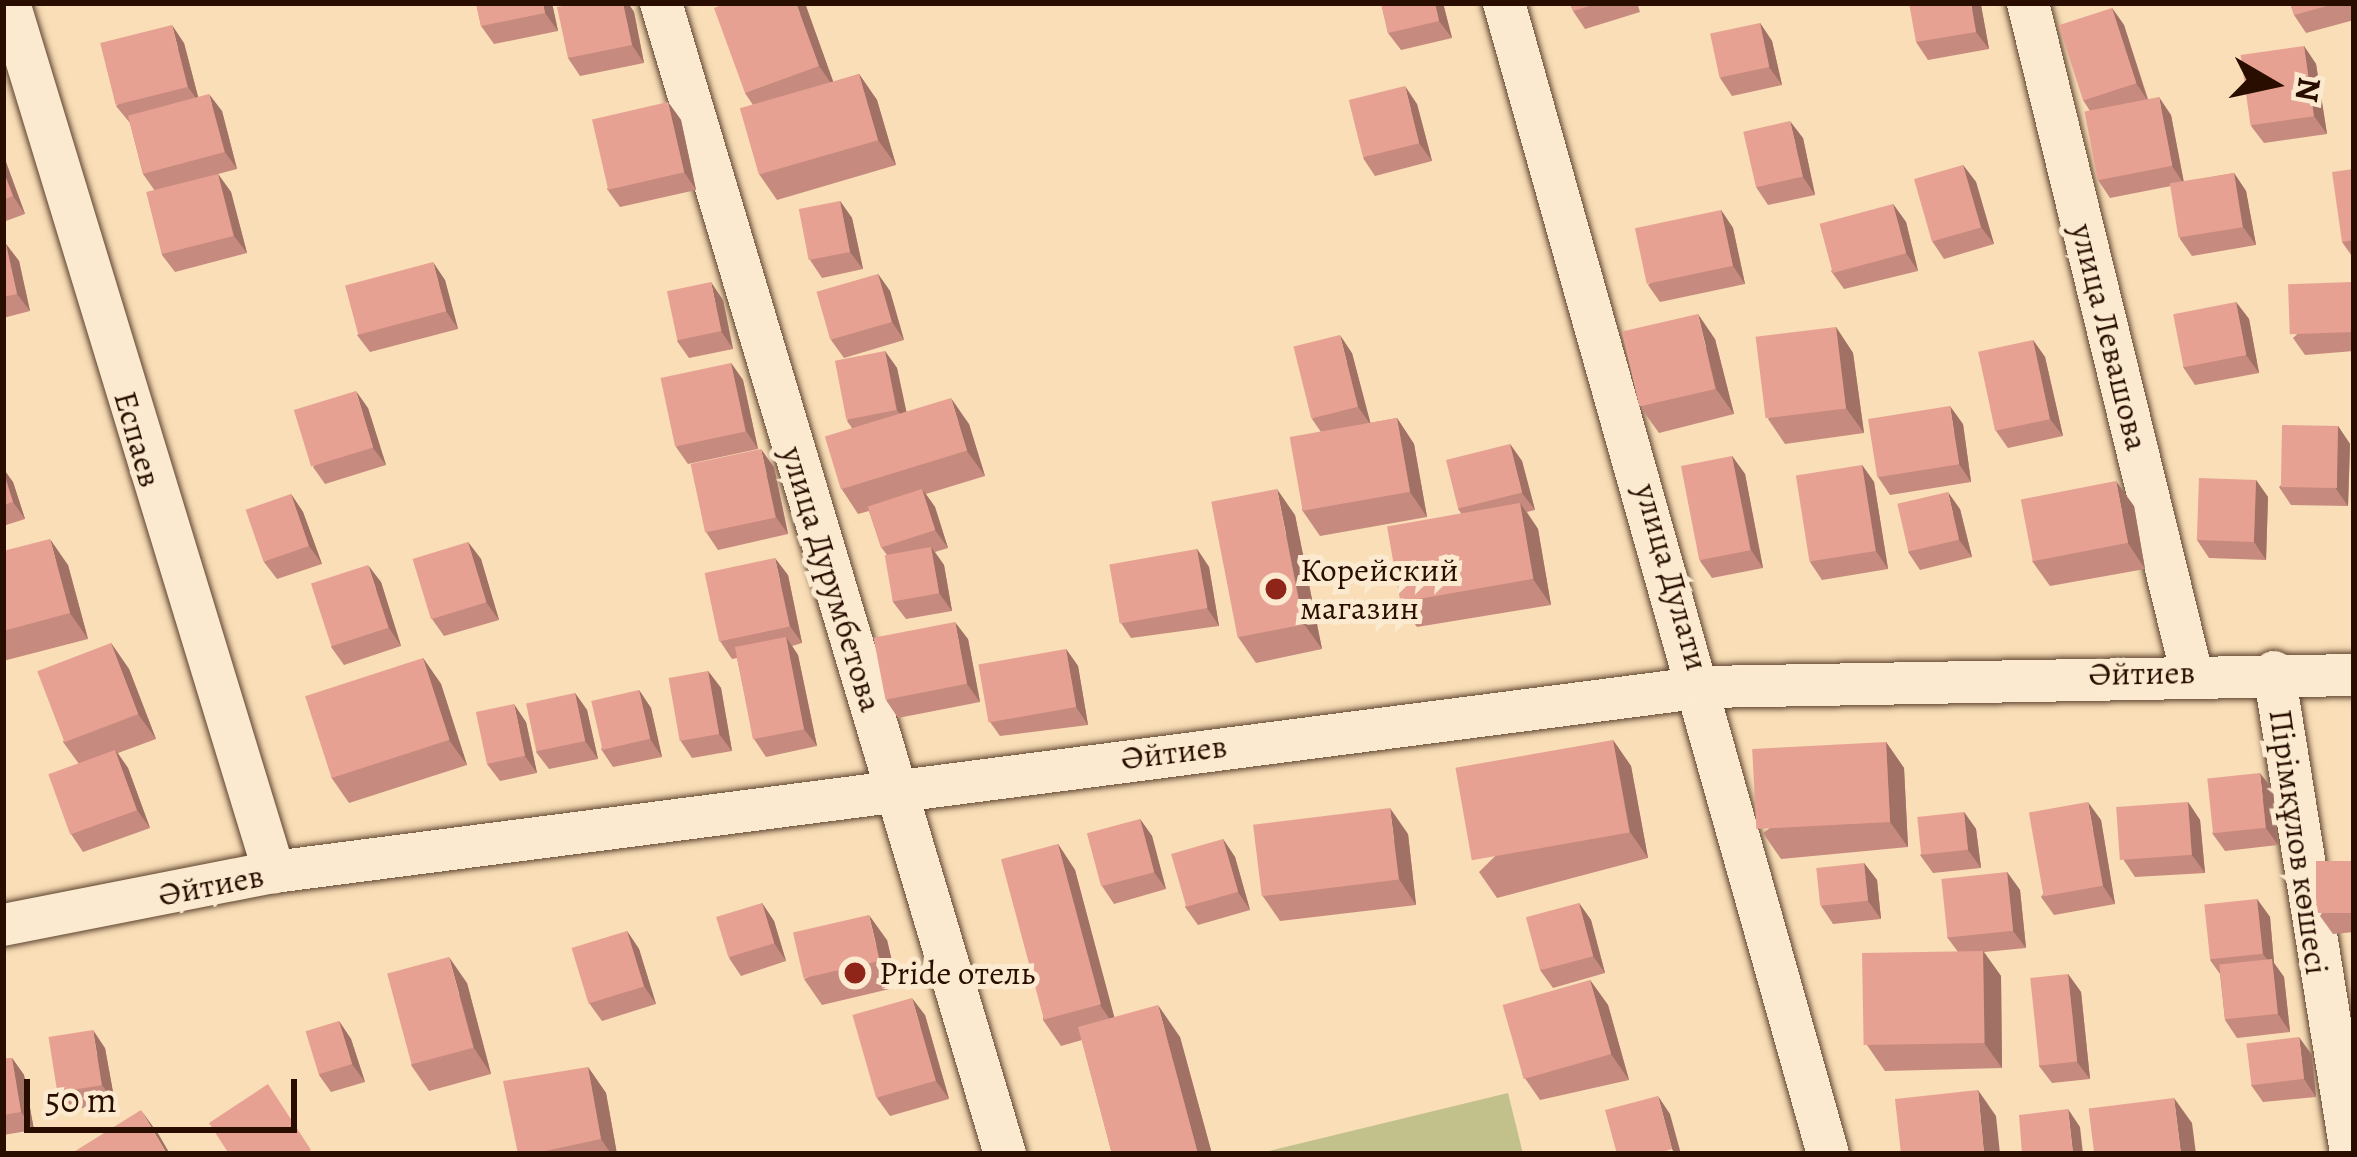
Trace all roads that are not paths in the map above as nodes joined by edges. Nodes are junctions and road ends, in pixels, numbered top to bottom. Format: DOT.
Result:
graph roads {
  1 [pos="9,3"];
  2 [pos="661,3"];
  3 [pos="1504,3"];
  4 [pos="2028,3"];
  5 [pos="2191,671"];
  6 [pos="2273,672"];
  7 [pos="2354,675"];
  8 [pos="1705,687"];
  9 [pos="893,786"];
  10 [pos="274,872"];
  11 [pos="3,925"];
  12 [pos="2345,1091"];
  13 [pos="1005,1154"];
  14 [pos="1828,1154"];
  15 [pos="2351,1154"];
  1 -- 10 [label="street, Еспаев"];
  2 -- 9 [label="street, улица Дурумбетова"];
  3 -- 8 [label="street, улица Дулати"];
  4 -- 5 [label="street, улица Левашова"];
  5 -- 6 [label="street, Әйтиев"];
  5 -- 8 [label="street, Әйтиев"];
  6 -- 7 [label="street, Әйтиев"];
  6 -- 12 [label="street, Пірімқұлов көшесі"];
  8 -- 9 [label="street, Әйтиев"];
  8 -- 14 [label="street, улица Дулати"];
  9 -- 10 [label="street, Әйтиев"];
  9 -- 13 [label="street, улица Дурумбетова"];
  10 -- 11 [label="street, Әйтиев"];
  12 -- 15 [label="street, Пірімқұлов көшесі"];
}
